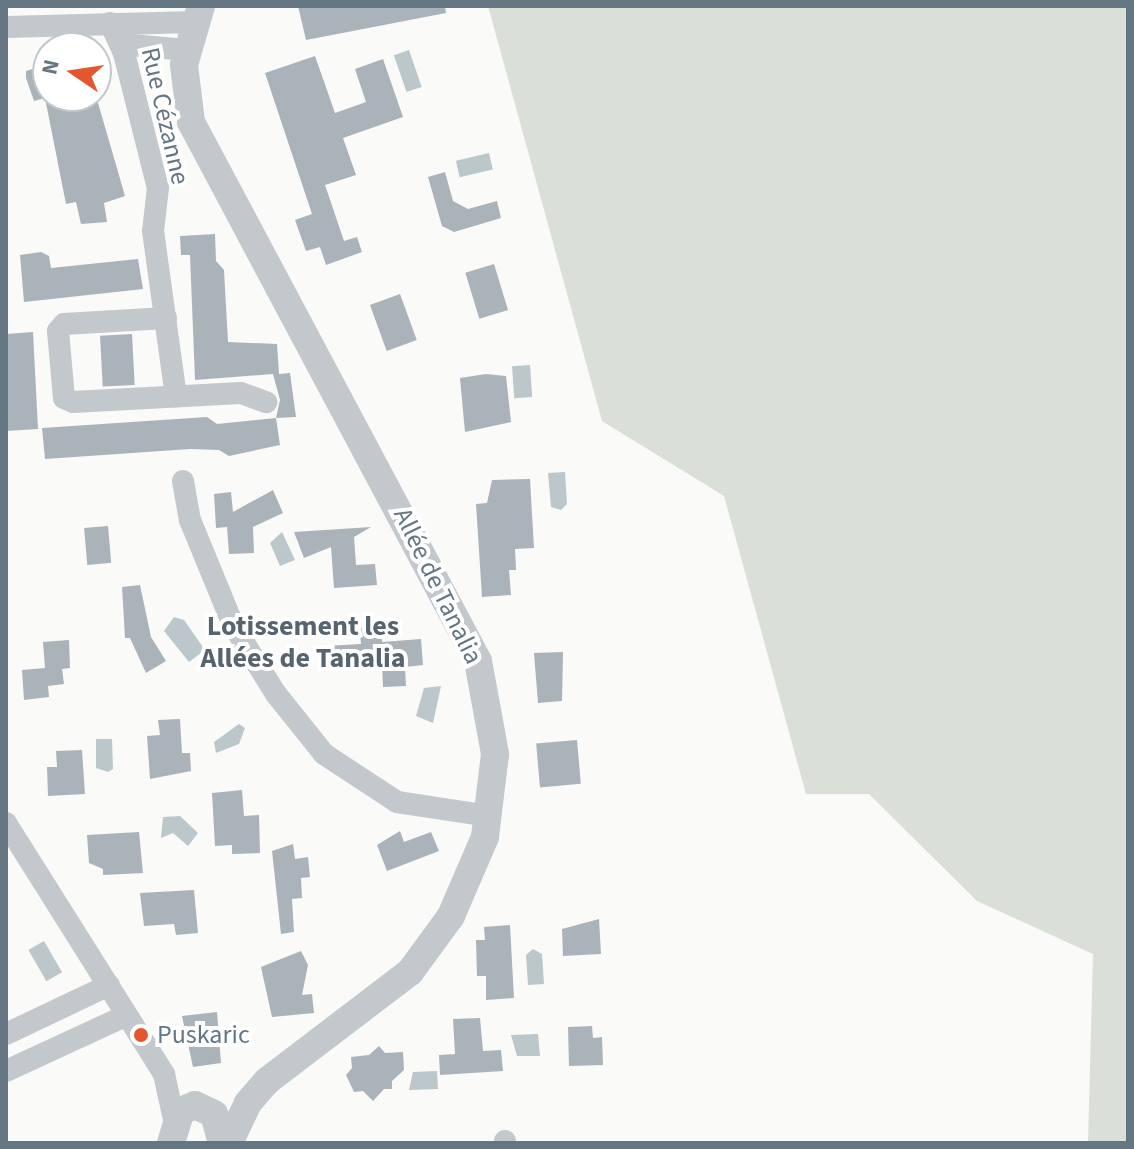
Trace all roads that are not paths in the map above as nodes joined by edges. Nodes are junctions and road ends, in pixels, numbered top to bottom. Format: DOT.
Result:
graph roads {
  1 [pos="198,14"];
  2 [pos="6,27"];
  3 [pos="115,34"];
  4 [pos="187,50"];
  5 [pos="166,318"];
  6 [pos="176,396"];
  7 [pos="266,402"];
  8 [pos="183,481"];
  9 [pos="490,816"];
  10 [pos="6,823"];
  11 [pos="109,985"];
  12 [pos="127,1015"];
  13 [pos="6,1034"];
  14 [pos="6,1071"];
  15 [pos="164,1074"];
  16 [pos="248,1103"];
  17 [pos="205,1107"];
  18 [pos="173,1133"];
  19 [pos="222,1143"];
  20 [pos="229,1143"];
  1 -- 3 [label="street"];
  1 -- 4 [label="street, Allée de Tanalia"];
  2 -- 3 [label="street"];
  3 -- 4 [label="street"];
  3 -- 5 [label="street, Rue Cézanne"];
  4 -- 9 [label="street, Allée de Tanalia"];
  5 -- 6 [label="street, Rue Cézanne"];
  5 -- 6 [label="street"];
  6 -- 7 [label="street"];
  8 -- 9 [label="street"];
  9 -- 16 [label="street, Allée de Tanalia"];
  10 -- 11 [label="street"];
  11 -- 12 [label="street"];
  11 -- 13 [label="street"];
  12 -- 14 [label="street"];
  12 -- 15 [label="street"];
  15 -- 17 [label="street"];
  15 -- 18 [label="street"];
  16 -- 17 [label="street"];
  16 -- 20 [label="street, Allée de Tanalia"];
  17 -- 18 [label="street"];
  17 -- 19 [label="street"];
}
